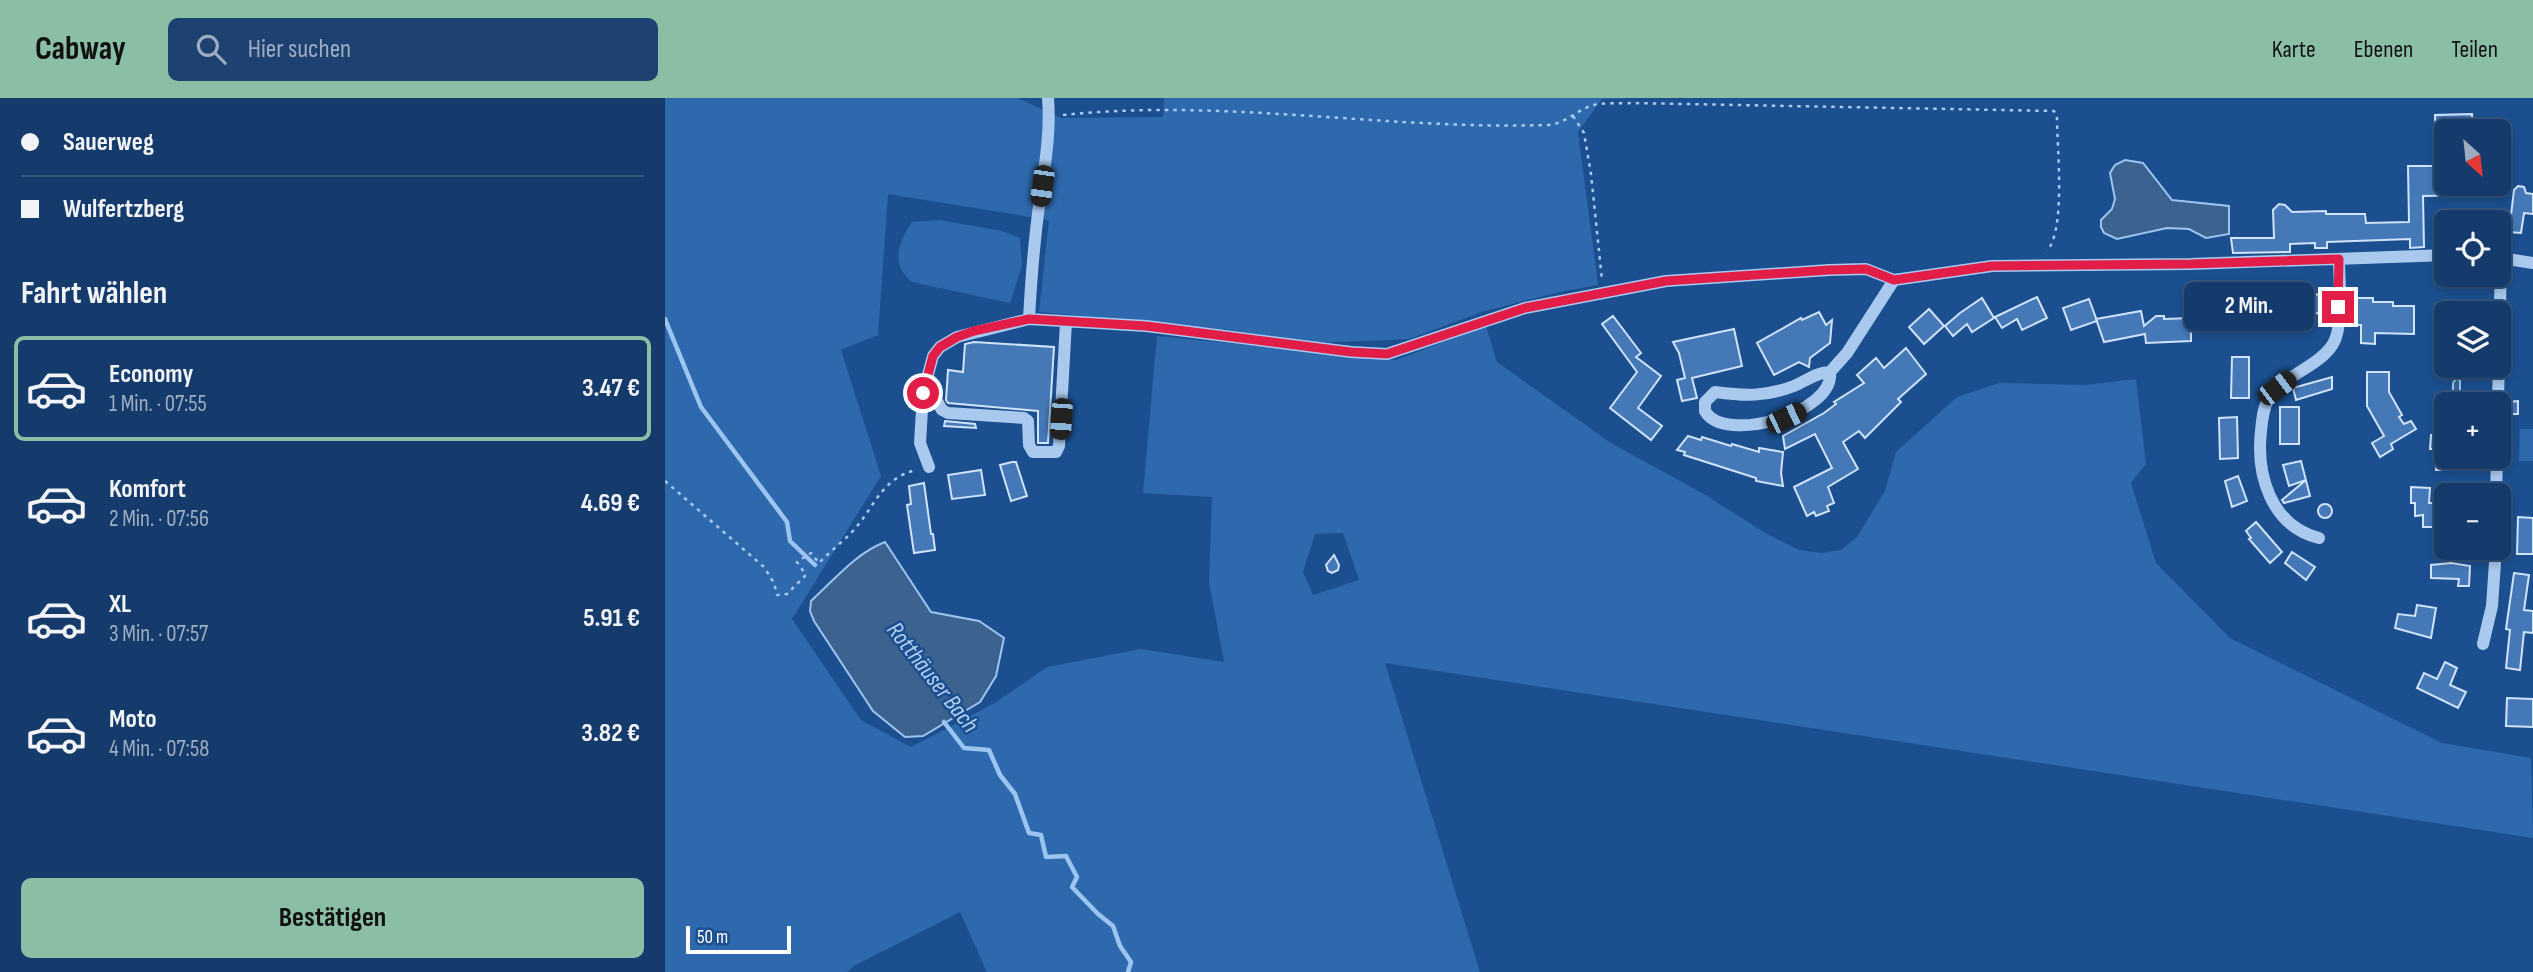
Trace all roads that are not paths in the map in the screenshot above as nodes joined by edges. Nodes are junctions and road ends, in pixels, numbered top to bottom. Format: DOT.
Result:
graph roads {
  1 [pos="1048,98"];
  2 [pos="2434,255"];
  3 [pos="2339,259"];
  4 [pos="2511,260"];
  5 [pos="2533,263"];
  6 [pos="1894,280"];
  7 [pos="2500,287"];
  8 [pos="1029,319"];
  9 [pos="1066,322"];
  10 [pos="1830,372"];
  11 [pos="2498,392"];
  12 [pos="923,393"];
  13 [pos="929,467"];
  14 [pos="2319,538"];
  15 [pos="2495,560"];
  16 [pos="2483,644"];
  1 -- 8 [label="street"];
  2 -- 3 [label="street"];
  3 -- 6 [label="street"];
  3 -- 14 [label="street"];
  4 -- 5 [label="street"];
  6 -- 9 [label="street"];
  6 -- 10 [label="street"];
  7 -- 11 [label="street"];
  8 -- 9 [label="street"];
  8 -- 12 [label="street"];
  9 -- 12 [label="street"];
  10 -- 10 [label="street"];
  12 -- 13 [label="street"];
  15 -- 16 [label="street"];
}
